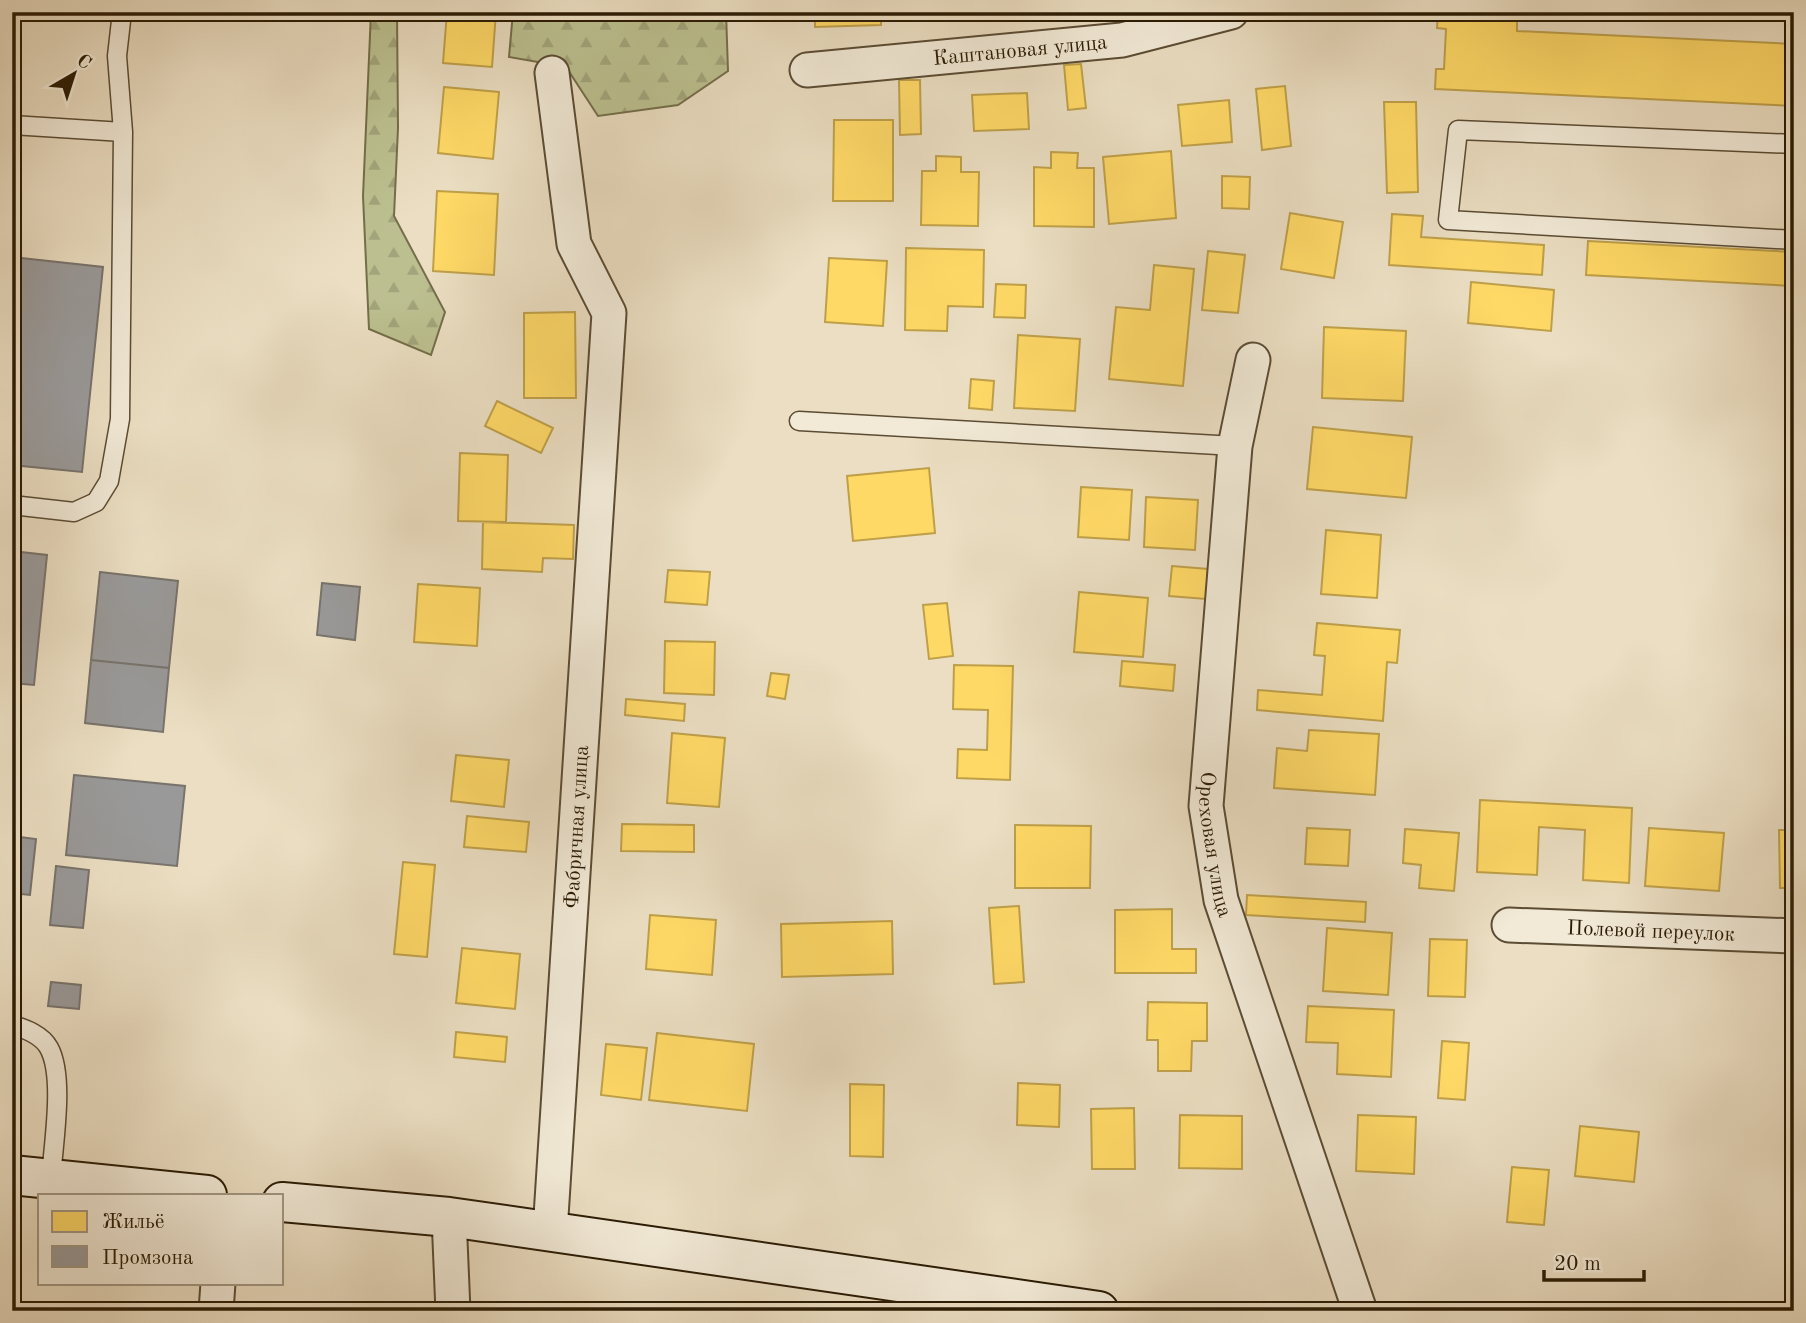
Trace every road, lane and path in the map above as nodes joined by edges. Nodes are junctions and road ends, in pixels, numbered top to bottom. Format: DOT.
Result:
graph roads {
  1 [pos="122,12"];
  2 [pos="1231,12"];
  3 [pos="807,70"];
  4 [pos="552,73"];
  5 [pos="12,125"];
  6 [pos="123,132"];
  7 [pos="1794,144"];
  8 [pos="1794,240"];
  9 [pos="1253,360"];
  10 [pos="799,421"];
  11 [pos="1235,446"];
  12 [pos="12,505"];
  13 [pos="1509,925"];
  14 [pos="1794,936"];
  15 [pos="12,1025"];
  16 [pos="12,1175"];
  17 [pos="51,1180"];
  18 [pos="197,1194"];
  19 [pos="284,1202"];
  20 [pos="449,1217"];
  21 [pos="550,1232"];
  22 [pos="218,1284"];
  23 [pos="216,1311"];
  24 [pos="453,1311"];
  25 [pos="1099,1311"];
  26 [pos="1360,1311"];
  1 -- 6 [label="lane"];
  2 -- 3 [label="street, Каштановая улица"];
  4 -- 21 [label="street, Фабричная улица"];
  5 -- 6 [label="lane"];
  6 -- 12 [label="lane"];
  7 -- 8 [label="lane"];
  9 -- 11 [label="street, Ореховая улица"];
  10 -- 11 [label="lane"];
  11 -- 26 [label="street, Ореховая улица"];
  13 -- 14 [label="street, Полевой переулок"];
  15 -- 17 [label="lane"];
  16 -- 17 [label="main road"];
  17 -- 18 [label="main road"];
  19 -- 20 [label="main road"];
  20 -- 21 [label="main road"];
  20 -- 24 [label="street"];
  21 -- 25 [label="main road"];
  22 -- 23 [label="street"];
}
